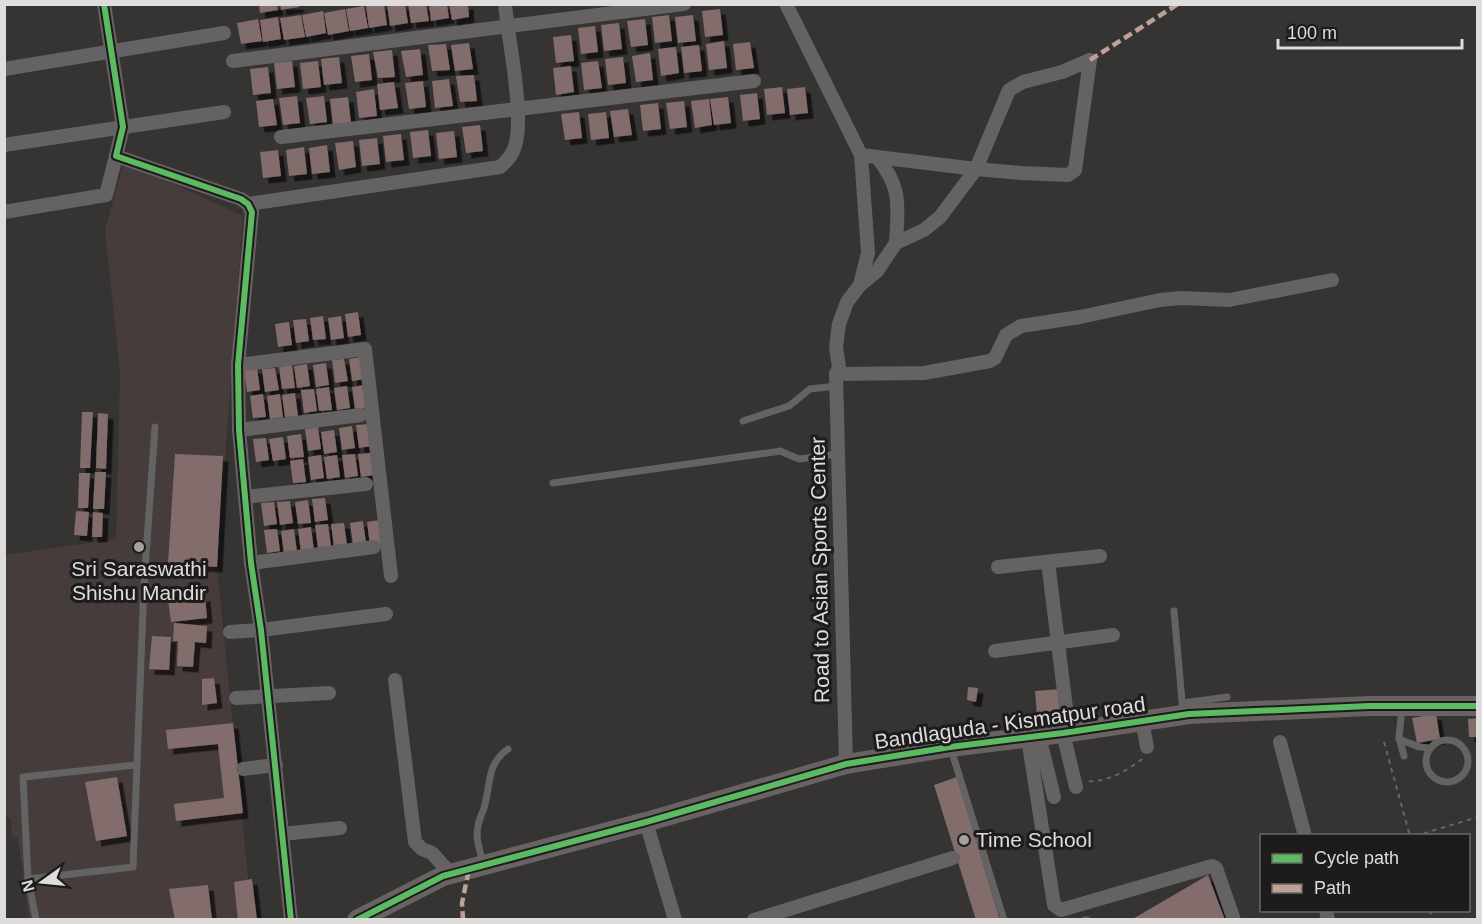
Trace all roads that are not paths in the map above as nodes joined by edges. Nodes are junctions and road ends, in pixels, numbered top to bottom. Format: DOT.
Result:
graph roads {
  1 [pos="104,4"];
  2 [pos="505,4"];
  3 [pos="684,4"];
  4 [pos="786,4"];
  5 [pos="507,27"];
  6 [pos="224,33"];
  7 [pos="112,52"];
  8 [pos="233,61"];
  9 [pos="4,69"];
  10 [pos="754,81"];
  11 [pos="518,109"];
  12 [pos="224,112"];
  13 [pos="123,127"];
  14 [pos="281,137"];
  15 [pos="4,146"];
  16 [pos="861,155"];
  17 [pos="116,156"];
  18 [pos="877,157"];
  19 [pos="976,169"];
  20 [pos="248,204"];
  21 [pos="4,212"];
  22 [pos="896,243"];
  23 [pos="1332,280"];
  24 [pos="860,285"];
  25 [pos="238,365"];
  26 [pos="836,380"];
  27 [pos="362,415"];
  28 [pos="743,421"];
  29 [pos="154,427"];
  30 [pos="239,430"];
  31 [pos="838,454"];
  32 [pos="554,483"];
  33 [pos="366,484"];
  34 [pos="245,497"];
  35 [pos="374,547"];
  36 [pos="1100,556"];
  37 [pos="1048,562"];
  38 [pos="251,563"];
  39 [pos="998,567"];
  40 [pos="391,576"];
  41 [pos="1174,610"];
  42 [pos="386,614"];
  43 [pos="261,630"];
  44 [pos="230,632"];
  45 [pos="1113,635"];
  46 [pos="1058,643"];
  47 [pos="995,651"];
  48 [pos="395,680"];
  49 [pos="329,693"];
  50 [pos="268,697"];
  51 [pos="236,698"];
  52 [pos="1227,698"];
  53 [pos="1402,706"];
  54 [pos="1478,706"];
  55 [pos="1183,709"];
  56 [pos="1142,721"];
  57 [pos="1066,733"];
  58 [pos="1033,737"];
  59 [pos="1399,739"];
  60 [pos="1280,742"];
  61 [pos="950,747"];
  62 [pos="1147,747"];
  63 [pos="1430,748"];
  64 [pos="507,749"];
  65 [pos="1404,756"];
  66 [pos="846,764"];
  67 [pos="135,765"];
  68 [pos="276,765"];
  69 [pos="243,769"];
  70 [pos="1081,783"];
  71 [pos="1053,796"];
  72 [pos="646,822"];
  73 [pos="340,828"];
  74 [pos="282,834"];
  75 [pos="1304,834"];
  76 [pos="953,858"];
  77 [pos="484,866"];
  78 [pos="452,874"];
  79 [pos="28,879"];
  80 [pos="36,920"];
  81 [pos="291,920"];
  82 [pos="357,920"];
  83 [pos="675,920"];
  84 [pos="754,920"];
  85 [pos="1004,920"];
  86 [pos="1234,920"];
  1 -- 7 [label="street"];
  2 -- 5 [label="street"];
  3 -- 5 [label="street"];
  4 -- 16 [label="street"];
  5 -- 8 [label="street"];
  5 -- 11 [label="street"];
  6 -- 7 [label="street"];
  7 -- 9 [label="street"];
  7 -- 13 [label="street"];
  10 -- 11 [label="street"];
  11 -- 14 [label="street"];
  11 -- 20 [label="street"];
  12 -- 13 [label="street"];
  13 -- 15 [label="street"];
  13 -- 17 [label="street"];
  16 -- 18 [label="street"];
  16 -- 24 [label="street"];
  17 -- 20 [label="street"];
  17 -- 21 [label="street"];
  18 -- 19 [label="street"];
  18 -- 22 [label="street"];
  19 -- 19 [label="street"];
  19 -- 22 [label="street"];
  20 -- 25 [label="street"];
  22 -- 24 [label="street"];
  23 -- 26 [label="street"];
  24 -- 26 [label="street, Road to Asian Sports Center"];
  25 -- 30 [label="street"];
  25 -- 40 [label="street"];
  26 -- 28 [label="lane"];
  26 -- 31 [label="street, Road to Asian Sports Center"];
  27 -- 30 [label="street"];
  29 -- 67 [label="lane"];
  30 -- 34 [label="street"];
  31 -- 32 [label="lane"];
  31 -- 66 [label="street, Road to Asian Sports Center"];
  33 -- 34 [label="street"];
  34 -- 38 [label="street"];
  35 -- 38 [label="street"];
  36 -- 37 [label="street"];
  37 -- 39 [label="street"];
  37 -- 46 [label="street"];
  38 -- 43 [label="street"];
  41 -- 55 [label="lane"];
  42 -- 43 [label="street"];
  43 -- 44 [label="street"];
  43 -- 50 [label="street"];
  45 -- 46 [label="street"];
  46 -- 47 [label="street"];
  46 -- 57 [label="street"];
  48 -- 78 [label="street"];
  49 -- 50 [label="street"];
  50 -- 51 [label="street"];
  50 -- 68 [label="street"];
  52 -- 55 [label="lane"];
  53 -- 54 [label="street, Bandlaguda - Kismatpur road"];
  53 -- 55 [label="street, Bandlaguda - Kismatpur road"];
  53 -- 59 [label="lane"];
  55 -- 56 [label="street, Bandlaguda - Kismatpur road"];
  56 -- 57 [label="street, Bandlaguda - Kismatpur road"];
  56 -- 62 [label="street"];
  57 -- 58 [label="street, Bandlaguda - Kismatpur road"];
  57 -- 70 [label="street"];
  58 -- 61 [label="street, Bandlaguda - Kismatpur road"];
  58 -- 71 [label="street"];
  58 -- 86 [label="street"];
  59 -- 63 [label="lane"];
  59 -- 65 [label="lane"];
  60 -- 75 [label="street"];
  61 -- 66 [label="street, Bandlaguda - Kismatpur road"];
  61 -- 85 [label="lane"];
  63 -- 63 [label="lane"];
  64 -- 77 [label="lane"];
  66 -- 72 [label="street, Bandlaguda - Kismatpur road"];
  67 -- 79 [label="lane"];
  67 -- 79 [label="lane"];
  68 -- 69 [label="street"];
  68 -- 74 [label="street"];
  72 -- 77 [label="street, Bandlaguda - Kismatpur road"];
  72 -- 83 [label="street"];
  73 -- 74 [label="street"];
  74 -- 81 [label="street"];
  76 -- 84 [label="street"];
  77 -- 78 [label="street, Bandlaguda - Kismatpur road"];
  78 -- 82 [label="street, Bandlaguda - Kismatpur road"];
  79 -- 80 [label="lane"];
}
